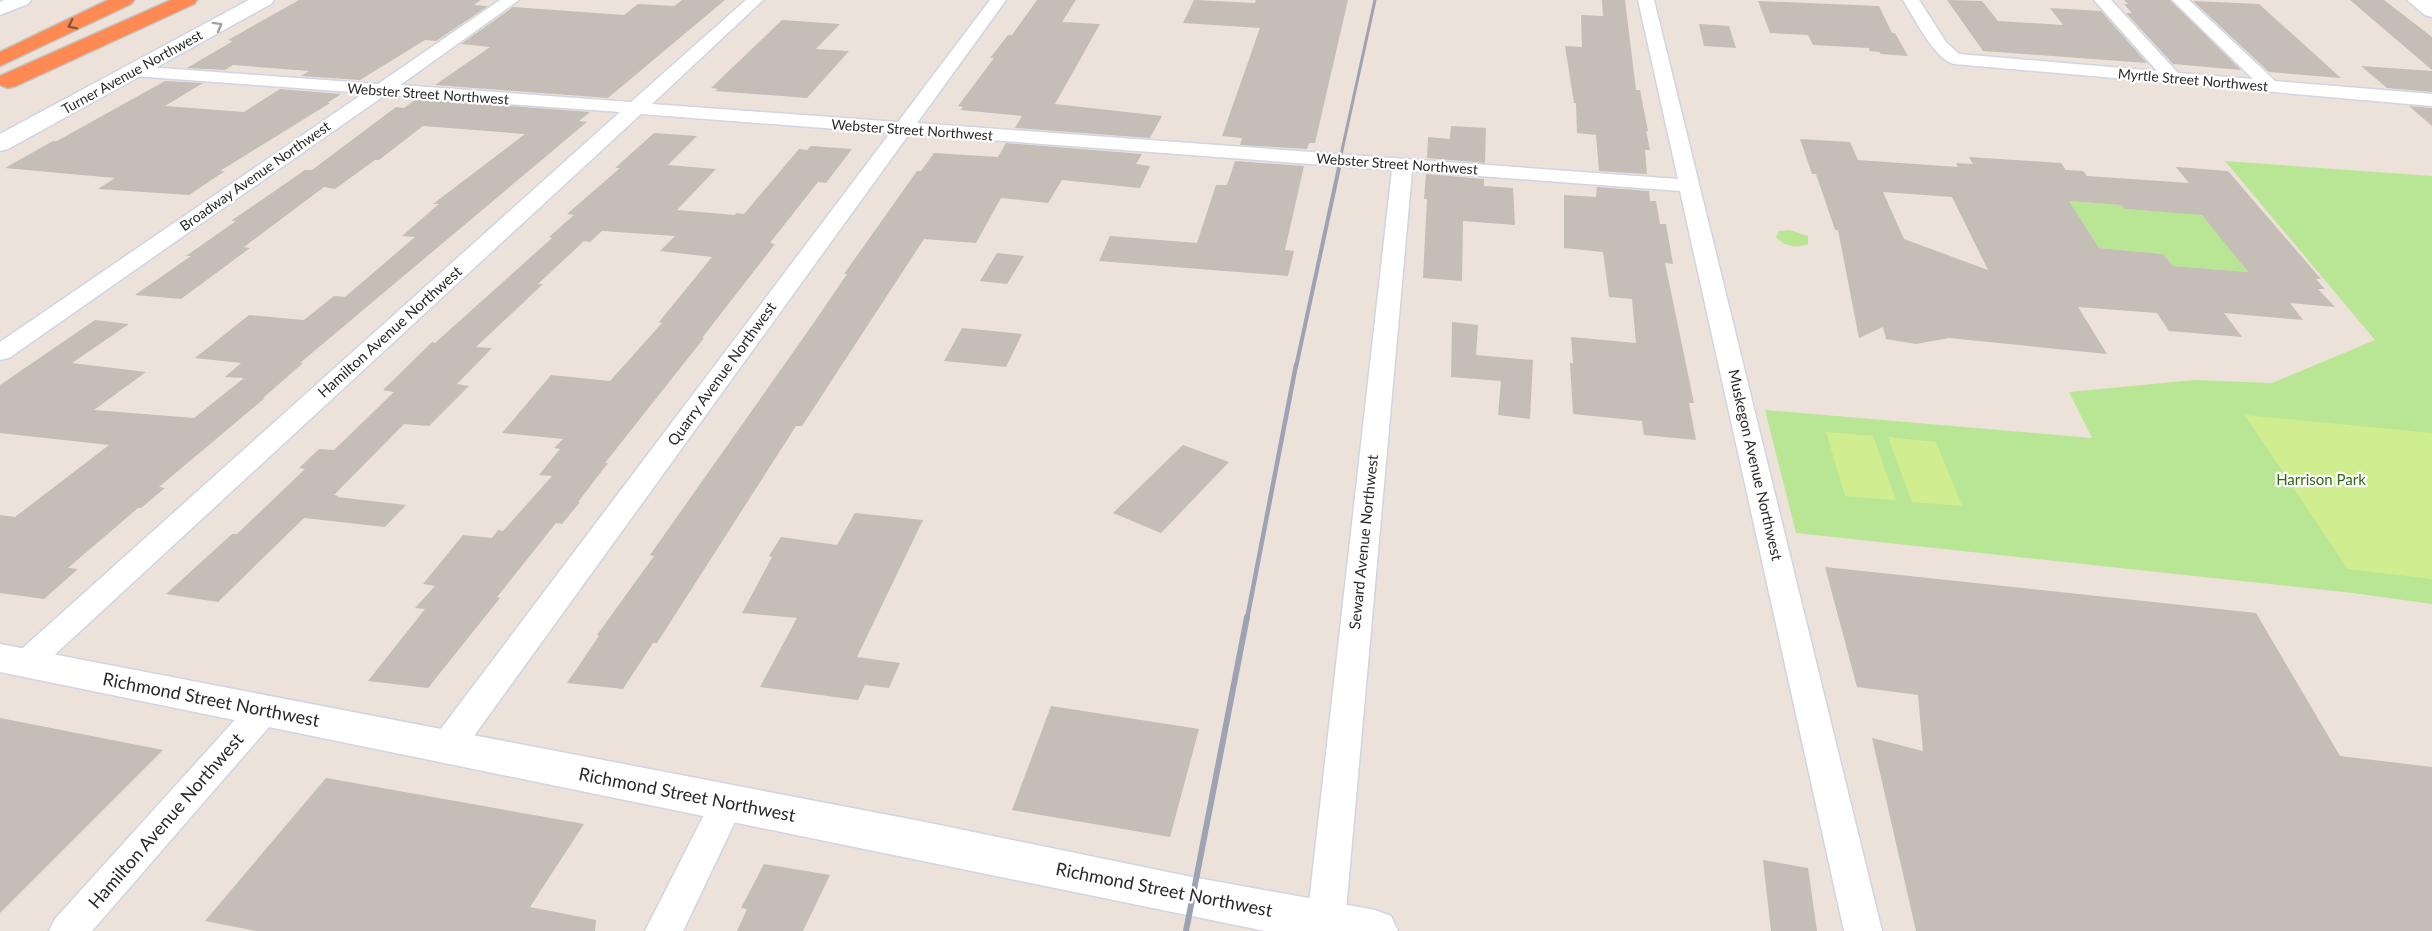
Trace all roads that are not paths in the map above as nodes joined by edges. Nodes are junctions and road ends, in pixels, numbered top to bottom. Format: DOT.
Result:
graph roads {
  1 [pos="21,0"];
  2 [pos="169,0"];
  3 [pos="188,0"];
  4 [pos="264,0"];
  5 [pos="511,0"];
  6 [pos="755,0"];
  7 [pos="998,0"];
  8 [pos="1646,0"];
  9 [pos="1911,0"];
  10 [pos="2102,0"];
  11 [pos="2180,0"];
  12 [pos="2417,0"];
  13 [pos="2423,0"];
  14 [pos="2432,1"];
  15 [pos="116,3"];
  16 [pos="0,9"];
  17 [pos="2432,11"];
  18 [pos="0,60"];
  19 [pos="134,71"];
  20 [pos="2173,78"];
  21 [pos="4,83"];
  22 [pos="2270,86"];
  23 [pos="379,91"];
  24 [pos="2432,100"];
  25 [pos="634,110"];
  26 [pos="903,129"];
  27 [pos="0,144"];
  28 [pos="1403,164"];
  29 [pos="1690,186"];
  30 [pos="0,353"];
  31 [pos="13,661"];
  32 [pos="263,711"];
  33 [pos="446,748"];
  34 [pos="727,803"];
  35 [pos="1326,921"];
  36 [pos="68,931"];
  37 [pos="664,931"];
  38 [pos="1375,931"];
  39 [pos="1863,931"];
  1 -- 16 [label="street"];
  2 -- 21 [label="highway"];
  3 -- 21 [label="highway"];
  19 -- 4 [label="street, Turner Avenue Northwest, one-way"];
  5 -- 23 [label="street, Broadway Avenue Northwest"];
  6 -- 25 [label="street, Hamilton Avenue Northwest"];
  7 -- 26 [label="street, Quarry Avenue Northwest"];
  8 -- 29 [label="street, Muskegon Avenue Northwest"];
  9 -- 20 [label="street, Myrtle Street Northwest"];
  10 -- 20 [label="street"];
  11 -- 22 [label="street"];
  12 -- 17 [label="street"];
  13 -- 14 [label="street"];
  15 -- 18 [label="highway, one-way"];
  19 -- 23 [label="street, Webster Street Northwest"];
  19 -- 27 [label="street, Turner Avenue Northwest"];
  20 -- 22 [label="street, Myrtle Street Northwest"];
  22 -- 24 [label="street, Myrtle Street Northwest"];
  23 -- 25 [label="street, Webster Street Northwest"];
  23 -- 30 [label="street, Broadway Avenue Northwest"];
  25 -- 26 [label="street, Webster Street Northwest"];
  25 -- 31 [label="street, Hamilton Avenue Northwest"];
  26 -- 28 [label="street, Webster Street Northwest"];
  26 -- 33 [label="street, Quarry Avenue Northwest"];
  28 -- 29 [label="street, Webster Street Northwest"];
  28 -- 35 [label="street, Seward Avenue Northwest"];
  29 -- 39 [label="street, Muskegon Avenue Northwest"];
  31 -- 32 [label="street, Richmond Street Northwest"];
  32 -- 33 [label="street, Richmond Street Northwest"];
  32 -- 36 [label="street, Hamilton Avenue Northwest"];
  33 -- 34 [label="street, Richmond Street Northwest"];
  34 -- 35 [label="street, Richmond Street Northwest"];
  34 -- 37 [label="street"];
  35 -- 38 [label="street, Richmond Street Northwest"];
}
